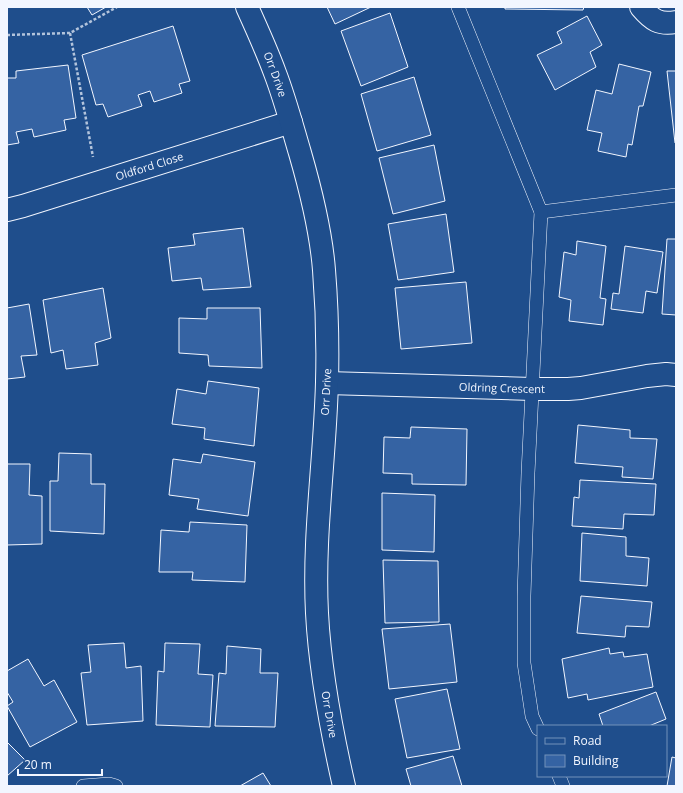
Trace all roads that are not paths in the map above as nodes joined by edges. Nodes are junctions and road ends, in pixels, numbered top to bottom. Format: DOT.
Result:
graph roads {
  1 [pos="247,7"];
  2 [pos="458,7"];
  3 [pos="641,7"];
  4 [pos="676,22"];
  5 [pos="291,122"];
  6 [pos="676,195"];
  7 [pos="7,210"];
  8 [pos="541,212"];
  9 [pos="676,375"];
  10 [pos="327,383"];
  11 [pos="532,388"];
  12 [pos="537,727"];
  13 [pos="558,777"];
  14 [pos="83,786"];
  15 [pos="116,786"];
  16 [pos="344,786"];
  17 [pos="563,786"];
  1 -- 5 [label="street, Orr Drive"];
  2 -- 8 [label="lane"];
  3 -- 4 [label="street"];
  5 -- 7 [label="street, Oldford Close"];
  5 -- 10 [label="street, Orr Drive"];
  6 -- 8 [label="lane"];
  8 -- 11 [label="lane"];
  9 -- 11 [label="street, Oldring Crescent"];
  10 -- 11 [label="street, Oldring Crescent"];
  10 -- 16 [label="street, Orr Drive"];
  11 -- 12 [label="lane"];
  13 -- 17 [label="lane"];
  14 -- 15 [label="lane"];
}
